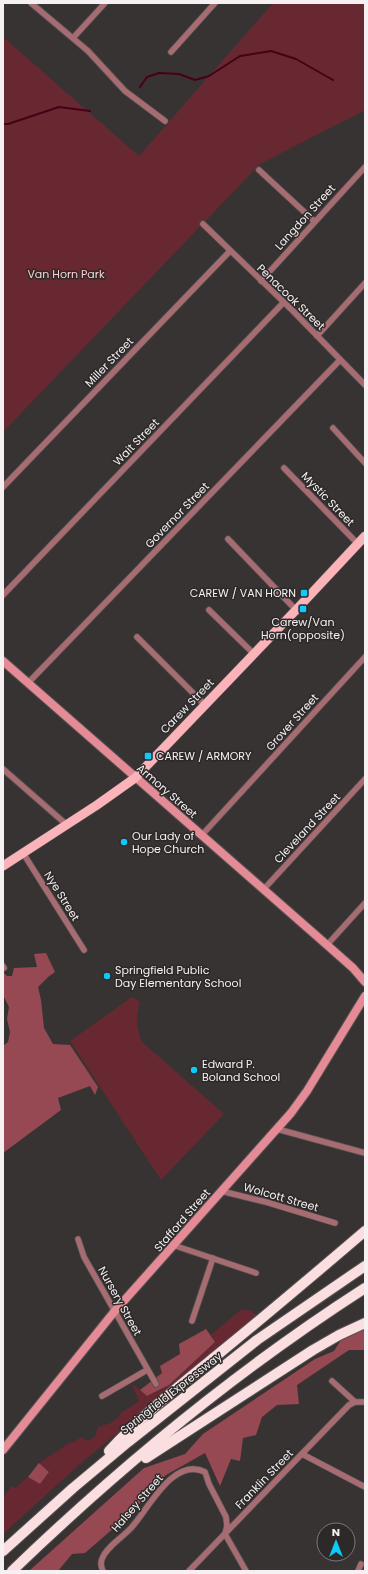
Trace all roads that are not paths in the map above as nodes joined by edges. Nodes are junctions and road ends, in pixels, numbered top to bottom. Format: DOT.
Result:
graph roads {
  1 [pos="31,3"];
  2 [pos="105,3"];
  3 [pos="215,3"];
  4 [pos="73,38"];
  5 [pos="171,52"];
  6 [pos="165,121"];
  7 [pos="365,166"];
  8 [pos="259,170"];
  9 [pos="314,221"];
  10 [pos="202,224"];
  11 [pos="230,251"];
  12 [pos="261,281"];
  13 [pos="365,283"];
  14 [pos="283,303"];
  15 [pos="317,336"];
  16 [pos="340,360"];
  17 [pos="365,385"];
  18 [pos="333,428"];
  19 [pos="365,463"];
  20 [pos="284,468"];
  21 [pos="3,487"];
  22 [pos="365,536"];
  23 [pos="228,539"];
  24 [pos="358,544"];
  25 [pos="3,595"];
  26 [pos="209,610"];
  27 [pos="296,610"];
  28 [pos="137,637"];
  29 [pos="254,654"];
  30 [pos="365,657"];
  31 [pos="3,660"];
  32 [pos="28,683"];
  33 [pos="206,705"];
  34 [pos="3,769"];
  35 [pos="135,778"];
  36 [pos="365,779"];
  37 [pos="66,825"];
  38 [pos="201,836"];
  39 [pos="23,853"];
  40 [pos="3,866"];
  41 [pos="263,890"];
  42 [pos="365,902"];
  43 [pos="327,945"];
  44 [pos="84,950"];
  45 [pos="353,968"];
  46 [pos="365,973"];
  47 [pos="365,982"];
  48 [pos="365,996"];
  49 [pos="277,1129"];
  50 [pos="365,1153"];
  51 [pos="221,1191"];
  52 [pos="335,1223"];
  53 [pos="365,1231"];
  54 [pos="78,1240"];
  55 [pos="173,1246"];
  56 [pos="213,1258"];
  57 [pos="365,1266"];
  58 [pos="256,1273"];
  59 [pos="365,1288"];
  60 [pos="114,1312"];
  61 [pos="192,1321"];
  62 [pos="365,1323"];
  63 [pos="147,1370"];
  64 [pos="332,1381"];
  65 [pos="156,1384"];
  66 [pos="102,1396"];
  67 [pos="355,1402"];
  68 [pos="365,1402"];
  69 [pos="3,1450"];
  70 [pos="302,1454"];
  71 [pos="112,1479"];
  72 [pos="80,1482"];
  73 [pos="365,1487"];
  74 [pos="225,1534"];
  75 [pos="3,1551"];
  76 [pos="361,1564"];
  77 [pos="12,1571"];
  78 [pos="103,1571"];
  79 [pos="189,1571"];
  80 [pos="246,1571"];
  81 [pos="358,1571"];
  1 -- 4 [label="street"];
  2 -- 4 [label="street"];
  3 -- 5 [label="street"];
  4 -- 6 [label="street"];
  7 -- 9 [label="street, Langdon Street"];
  8 -- 9 [label="street"];
  9 -- 12 [label="street, Langdon Street"];
  10 -- 11 [label="street, Penacook Street"];
  11 -- 12 [label="street, Penacook Street"];
  11 -- 21 [label="street, Miller Street"];
  12 -- 14 [label="street, Penacook Street"];
  13 -- 15 [label="street"];
  14 -- 15 [label="street, Penacook Street"];
  14 -- 25 [label="street, Wait Street"];
  15 -- 16 [label="street, Penacook Street"];
  16 -- 17 [label="street, Penacook Street"];
  16 -- 32 [label="street, Governor Street"];
  18 -- 19 [label="street"];
  20 -- 24 [label="street, Mystic Street"];
  22 -- 24 [label="main road, Carew Street"];
  23 -- 27 [label="street"];
  24 -- 27 [label="main road, Carew Street"];
  26 -- 29 [label="street"];
  27 -- 29 [label="main road, Carew Street"];
  28 -- 33 [label="street"];
  29 -- 33 [label="main road, Carew Street"];
  30 -- 38 [label="street, Grover Street"];
  31 -- 32 [label="main road, Armory Street"];
  32 -- 35 [label="main road, Armory Street"];
  33 -- 35 [label="main road, Carew Street"];
  34 -- 37 [label="street"];
  35 -- 37 [label="main road, Carew Street"];
  35 -- 38 [label="main road, Armory Street"];
  36 -- 41 [label="street, Cleveland Street"];
  37 -- 39 [label="main road, Carew Street"];
  38 -- 41 [label="main road, Armory Street"];
  39 -- 40 [label="main road, Carew Street"];
  39 -- 44 [label="street, Nye Street"];
  41 -- 43 [label="main road, Armory Street"];
  42 -- 43 [label="street"];
  43 -- 45 [label="main road, Armory Street"];
  45 -- 46 [label="main road, Armory Street"];
  45 -- 47 [label="main road, Armory Street"];
  48 -- 49 [label="main road, Stafford Street"];
  49 -- 50 [label="street"];
  49 -- 51 [label="main road, Stafford Street"];
  51 -- 52 [label="street, Wolcott Street"];
  51 -- 55 [label="main road, Stafford Street"];
  53 -- 72 [label="highway"];
  54 -- 60 [label="street, Nursery Street"];
  55 -- 56 [label="street"];
  55 -- 60 [label="main road, Stafford Street"];
  56 -- 58 [label="street"];
  56 -- 61 [label="street"];
  57 -- 72 [label="highway, Springfield Expressway"];
  59 -- 71 [label="highway"];
  60 -- 63 [label="street, Nursery Street"];
  60 -- 69 [label="main road, Stafford Street"];
  62 -- 71 [label="highway"];
  63 -- 65 [label="street, Nursery Street"];
  63 -- 66 [label="street"];
  64 -- 67 [label="street"];
  67 -- 68 [label="street"];
  67 -- 70 [label="street, Franklin Street"];
  70 -- 73 [label="street"];
  70 -- 74 [label="street, Franklin Street"];
  71 -- 77 [label="highway"];
  72 -- 75 [label="highway, Springfield Expressway"];
  74 -- 78 [label="street, Halsey Street"];
  74 -- 79 [label="street, Franklin Street"];
  74 -- 80 [label="street"];
  76 -- 81 [label="street"];
}
